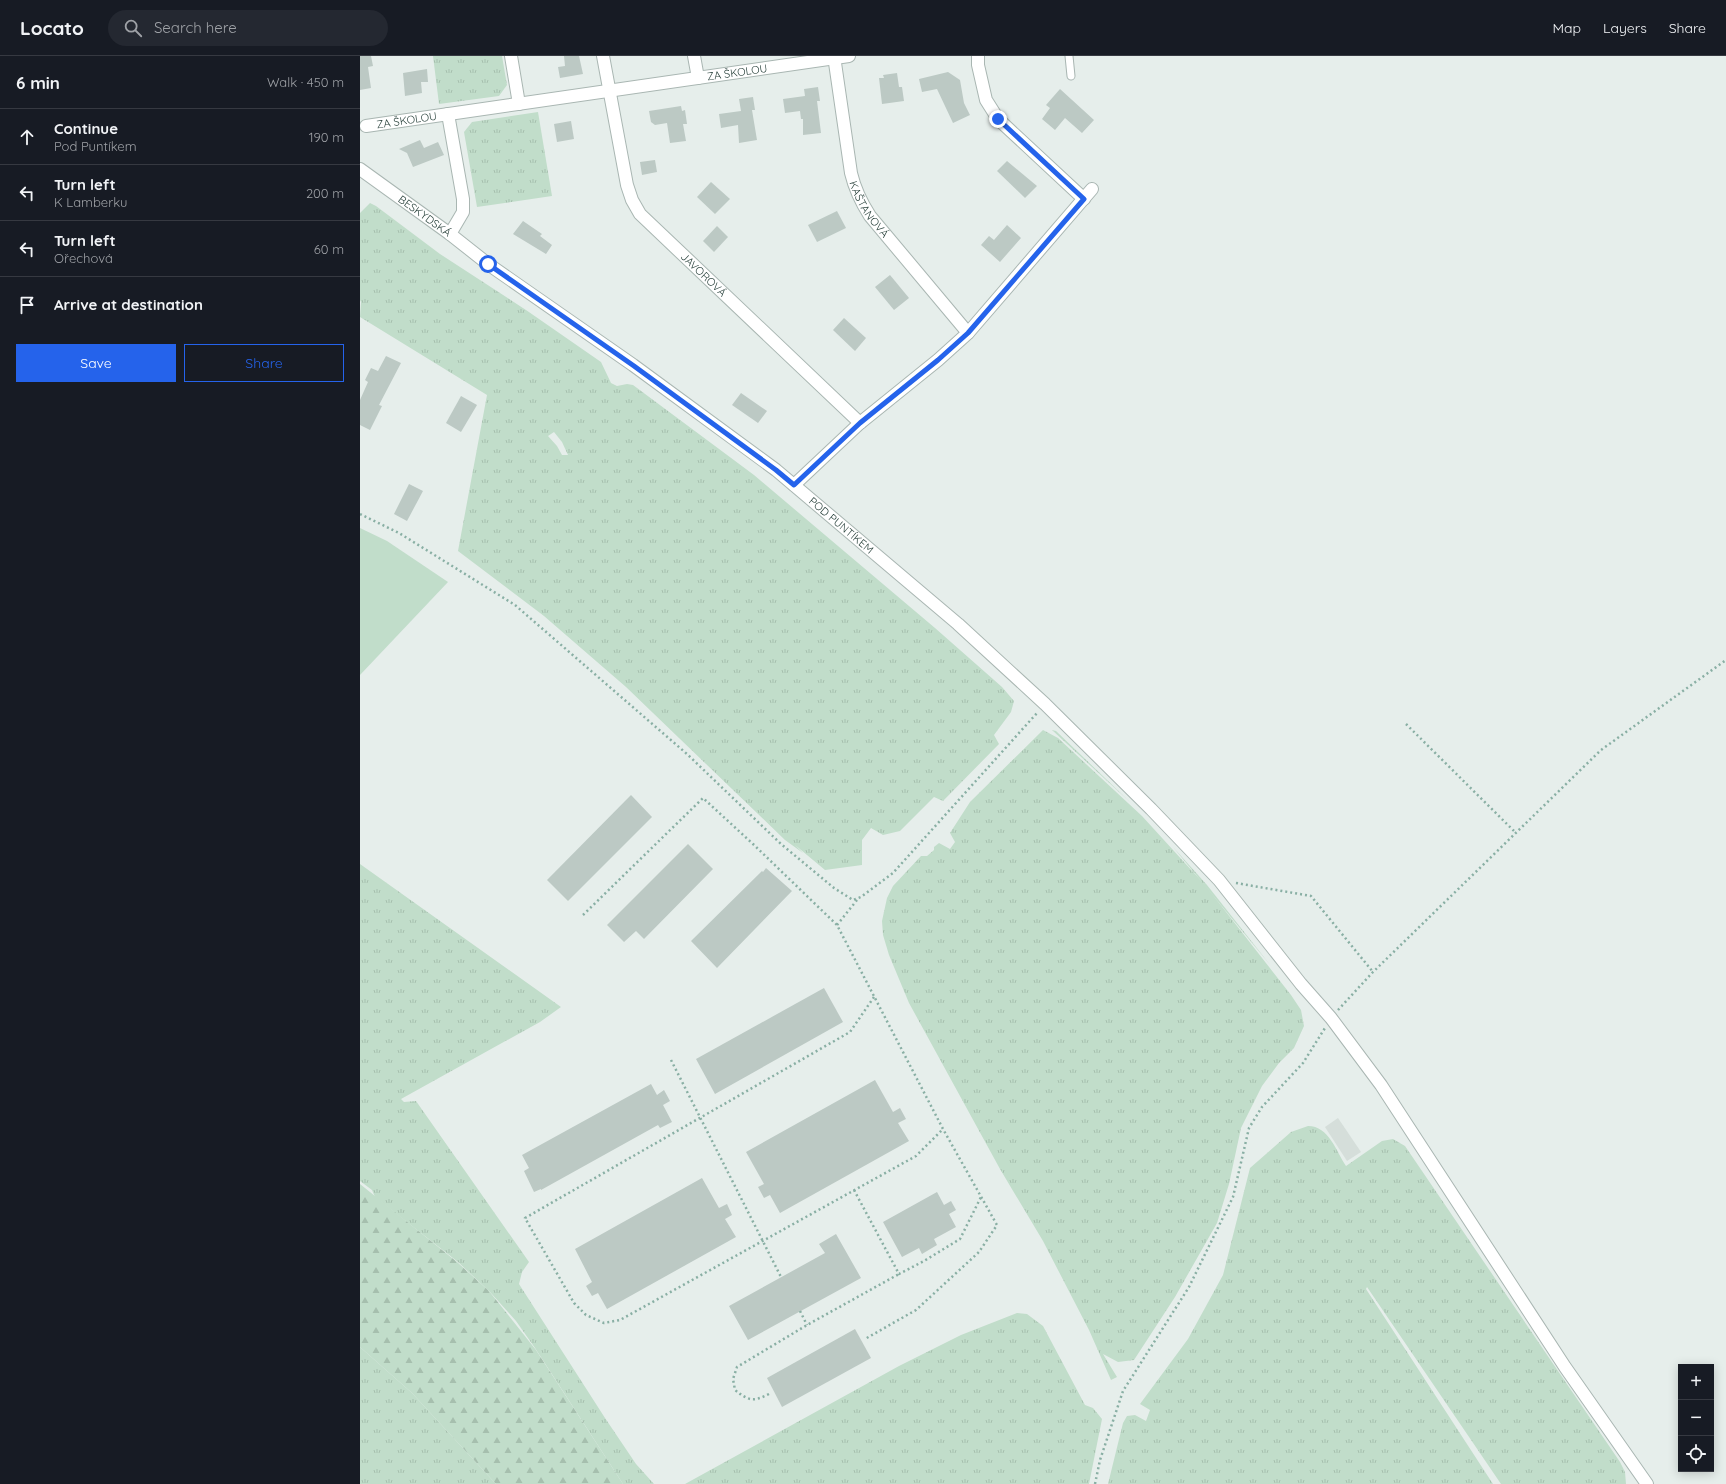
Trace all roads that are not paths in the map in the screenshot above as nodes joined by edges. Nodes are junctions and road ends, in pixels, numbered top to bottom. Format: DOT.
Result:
graph roads {
  1 [pos="511,56"];
  2 [pos="603,56"];
  3 [pos="694,56"];
  4 [pos="849,56"];
  5 [pos="978,56"];
  6 [pos="1069,56"];
  7 [pos="834,57"];
  8 [pos="1071,76"];
  9 [pos="698,78"];
  10 [pos="610,91"];
  11 [pos="520,104"];
  12 [pos="448,114"];
  13 [pos="366,126"];
  14 [pos="360,169"];
  15 [pos="1092,189"];
  16 [pos="1084,199"];
  17 [pos="450,234"];
  18 [pos="488,264"];
  19 [pos="968,333"];
  20 [pos="860,423"];
  21 [pos="794,485"];
  22 [pos="1647,1484"];
  1 -- 11 [label="street"];
  2 -- 10 [label="street"];
  3 -- 9 [label="street, ZA ŠKOLOU"];
  4 -- 7 [label="street, ZA ŠKOLOU"];
  5 -- 16 [label="street"];
  6 -- 8 [label="lane"];
  7 -- 9 [label="street, ZA ŠKOLOU"];
  7 -- 19 [label="street, KAŠTANOVÁ"];
  9 -- 10 [label="street, ZA ŠKOLOU"];
  10 -- 11 [label="street, ZA ŠKOLOU"];
  10 -- 20 [label="street, JAVOROVÁ"];
  11 -- 12 [label="street, ZA ŠKOLOU"];
  12 -- 13 [label="street, ZA ŠKOLOU"];
  12 -- 17 [label="street, ZA ŠKOLOU"];
  14 -- 17 [label="street, BESKYDSKÁ"];
  15 -- 16 [label="street"];
  16 -- 19 [label="street"];
  17 -- 18 [label="street, BESKYDSKÁ"];
  18 -- 21 [label="street, POD PUNTÍKEM"];
  19 -- 20 [label="street"];
  20 -- 21 [label="street"];
  21 -- 22 [label="street, POD PUNTÍKEM"];
}
